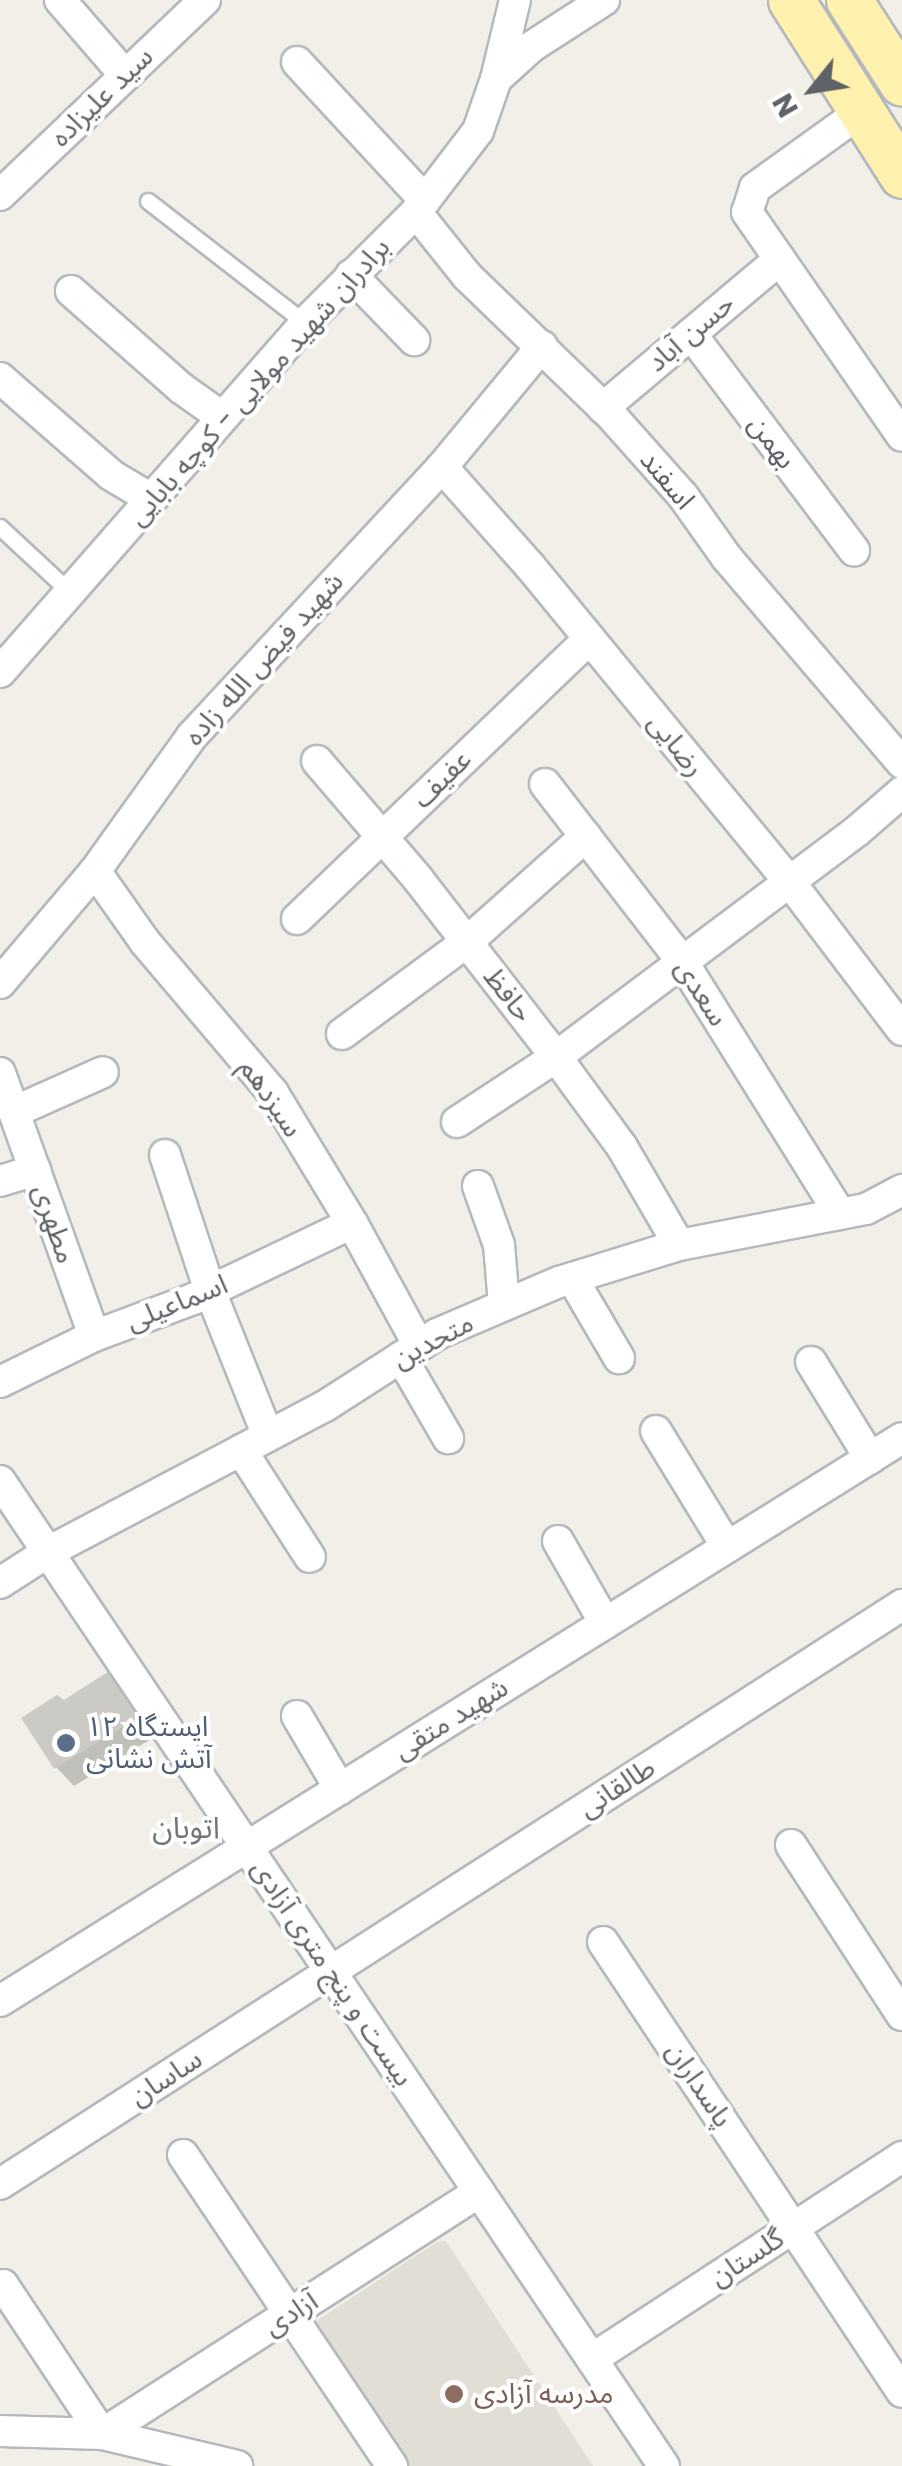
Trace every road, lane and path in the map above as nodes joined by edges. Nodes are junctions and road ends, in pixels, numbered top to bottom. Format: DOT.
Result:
graph roads {
  1 [pos="60,0"];
  2 [pos="205,0"];
  3 [pos="514,0"];
  4 [pos="603,0"];
  5 [pos="790,0"];
  6 [pos="848,0"];
  7 [pos="297,62"];
  8 [pos="125,75"];
  9 [pos="496,79"];
  10 [pos="902,82"];
  11 [pos="862,112"];
  12 [pos="902,174"];
  13 [pos="6,176"];
  14 [pos="148,201"];
  15 [pos="420,206"];
  16 [pos="780,259"];
  17 [pos="351,275"];
  18 [pos="71,291"];
  19 [pos="305,323"];
  20 [pos="691,334"];
  21 [pos="414,340"];
  22 [pos="542,346"];
  23 [pos="0,378"];
  24 [pos="603,408"];
  25 [pos="222,417"];
  26 [pos="902,436"];
  27 [pos="442,467"];
  28 [pos="151,499"];
  29 [pos="0,527"];
  30 [pos="854,550"];
  31 [pos="70,592"];
  32 [pos="589,639"];
  33 [pos="0,672"];
  34 [pos="317,762"];
  35 [pos="902,762"];
  36 [pos="546,784"];
  37 [pos="902,792"];
  38 [pos="586,836"];
  39 [pos="382,837"];
  40 [pos="95,871"];
  41 [pos="789,881"];
  42 [pos="297,920"];
  43 [pos="467,942"];
  44 [pos="682,961"];
  45 [pos="0,983"];
  46 [pos="902,1030"];
  47 [pos="342,1034"];
  48 [pos="556,1057"];
  49 [pos="103,1072"];
  50 [pos="0,1073"];
  51 [pos="16,1110"];
  52 [pos="457,1122"];
  53 [pos="165,1155"];
  54 [pos="35,1170"];
  55 [pos="0,1181"];
  56 [pos="478,1186"];
  57 [pos="902,1190"];
  58 [pos="840,1214"];
  59 [pos="352,1222"];
  60 [pos="679,1244"];
  61 [pos="572,1278"];
  62 [pos="210,1291"];
  63 [pos="504,1306"];
  64 [pos="94,1336"];
  65 [pos="410,1351"];
  66 [pos="619,1358"];
  67 [pos="811,1362"];
  68 [pos="0,1382"];
  69 [pos="656,1431"];
  70 [pos="448,1438"];
  71 [pos="902,1438"];
  72 [pos="255,1443"];
  73 [pos="870,1458"];
  74 [pos="0,1481"];
  75 [pos="558,1541"];
  76 [pos="727,1547"];
  77 [pos="48,1552"];
  78 [pos="310,1557"];
  79 [pos="0,1583"];
  80 [pos="902,1605"];
  81 [pos="605,1623"];
  82 [pos="297,1716"];
  83 [pos="340,1789"];
  84 [pos="791,1845"];
  85 [pos="246,1847"];
  86 [pos="603,1942"];
  87 [pos="331,1972"];
  88 [pos="0,2001"];
  89 [pos="902,2015"];
  90 [pos="184,2155"];
  91 [pos="902,2157"];
  92 [pos="0,2184"];
  93 [pos="479,2192"];
  94 [pos="794,2228"];
  95 [pos="3,2286"];
  96 [pos="292,2314"];
  97 [pos="592,2359"];
  98 [pos="902,2392"];
  99 [pos="0,2431"];
  100 [pos="102,2434"];
  101 [pos="237,2466"];
  102 [pos="392,2466"];
  103 [pos="664,2466"];
  1 -- 8 [label="street"];
  2 -- 8 [label="street, سید علیزاده"];
  3 -- 9 [label="street, برادران شهید مولایی - کوچه بابایی"];
  4 -- 9 [label="street"];
  5 -- 11 [label="main road"];
  6 -- 10 [label="main road"];
  7 -- 15 [label="street, اسفند"];
  8 -- 13 [label="street, سید علیزاده"];
  9 -- 15 [label="street, برادران شهید مولایی - کوچه بابایی"];
  11 -- 12 [label="main road"];
  11 -- 16 [label="street"];
  14 -- 19 [label="lane"];
  15 -- 17 [label="street, برادران شهید مولایی - کوچه بابایی"];
  15 -- 22 [label="street, اسفند"];
  16 -- 20 [label="street, حسن آباد"];
  16 -- 26 [label="street"];
  17 -- 19 [label="street, برادران شهید مولایی - کوچه بابایی"];
  17 -- 21 [label="street"];
  18 -- 25 [label="street"];
  19 -- 25 [label="street, برادران شهید مولایی - کوچه بابایی"];
  20 -- 24 [label="street, حسن آباد"];
  20 -- 30 [label="street, بهمن"];
  22 -- 24 [label="street, اسفند"];
  22 -- 27 [label="street, شهید فیض الله زاده"];
  23 -- 28 [label="street"];
  24 -- 35 [label="street, اسفند"];
  25 -- 28 [label="street, برادران شهید مولایی - کوچه بابایی"];
  27 -- 32 [label="street, رضایی"];
  27 -- 40 [label="street, شهید فیض الله زاده"];
  28 -- 31 [label="street, برادران شهید مولایی - کوچه بابایی"];
  29 -- 31 [label="lane"];
  31 -- 33 [label="street, برادران شهید مولایی - کوچه بابایی"];
  32 -- 39 [label="street, عفیف"];
  32 -- 41 [label="street, رضایی"];
  34 -- 39 [label="street, حافظ"];
  36 -- 38 [label="street, سعدی"];
  37 -- 41 [label="street"];
  38 -- 43 [label="street"];
  38 -- 44 [label="street, سعدی"];
  39 -- 42 [label="street, عفیف"];
  39 -- 43 [label="street, حافظ"];
  40 -- 45 [label="street, شهید فیض الله زاده"];
  40 -- 59 [label="street, سیزدهم"];
  41 -- 44 [label="street"];
  41 -- 46 [label="street, رضایی"];
  43 -- 47 [label="street"];
  43 -- 48 [label="street, حافظ"];
  44 -- 48 [label="street"];
  44 -- 58 [label="street, سعدی"];
  48 -- 52 [label="street"];
  48 -- 60 [label="street, حافظ"];
  49 -- 51 [label="street"];
  50 -- 51 [label="street, مطهری"];
  51 -- 54 [label="street, مطهری"];
  53 -- 62 [label="street"];
  54 -- 55 [label="street"];
  54 -- 64 [label="street, مطهری"];
  56 -- 63 [label="street"];
  57 -- 58 [label="street, متحدین"];
  58 -- 60 [label="street, متحدین"];
  59 -- 62 [label="street, اسماعیلی"];
  59 -- 65 [label="street, سیزدهم"];
  60 -- 61 [label="street, متحدین"];
  61 -- 63 [label="street, متحدین"];
  61 -- 66 [label="street"];
  62 -- 64 [label="street, اسماعیلی"];
  62 -- 72 [label="street"];
  63 -- 65 [label="street, متحدین"];
  64 -- 68 [label="street, اسماعیلی"];
  65 -- 70 [label="street, سیزدهم"];
  65 -- 72 [label="street, متحدین"];
  67 -- 73 [label="street"];
  69 -- 76 [label="street"];
  71 -- 73 [label="street, شهید متقی"];
  72 -- 77 [label="street, متحدین"];
  72 -- 78 [label="street"];
  73 -- 76 [label="street, شهید متقی"];
  74 -- 77 [label="street, بیست و پنج متری آزادی"];
  75 -- 81 [label="street"];
  76 -- 81 [label="street, شهید متقی"];
  77 -- 79 [label="street, متحدین"];
  77 -- 85 [label="street, بیست و پنج متری آزادی"];
  80 -- 87 [label="street, طالقانی"];
  81 -- 83 [label="street, شهید متقی"];
  82 -- 83 [label="street"];
  83 -- 85 [label="street, شهید متقی"];
  84 -- 89 [label="street"];
  85 -- 87 [label="street, بیست و پنج متری آزادی"];
  85 -- 88 [label="street, شهید متقی"];
  86 -- 94 [label="street, پاسداران"];
  87 -- 92 [label="street, ساسان"];
  87 -- 93 [label="street, بیست و پنج متری آزادی"];
  90 -- 96 [label="street"];
  91 -- 94 [label="street, گلستان"];
  93 -- 96 [label="street, آزادی"];
  93 -- 97 [label="street, بیست و پنج متری آزادی"];
  94 -- 97 [label="street, گلستان"];
  94 -- 98 [label="street, پاسداران"];
  95 -- 100 [label="street"];
  96 -- 100 [label="street, آزادی"];
  96 -- 102 [label="street"];
  97 -- 103 [label="street, بیست و پنج متری آزادی"];
  99 -- 100 [label="street"];
  100 -- 101 [label="street"];
}
